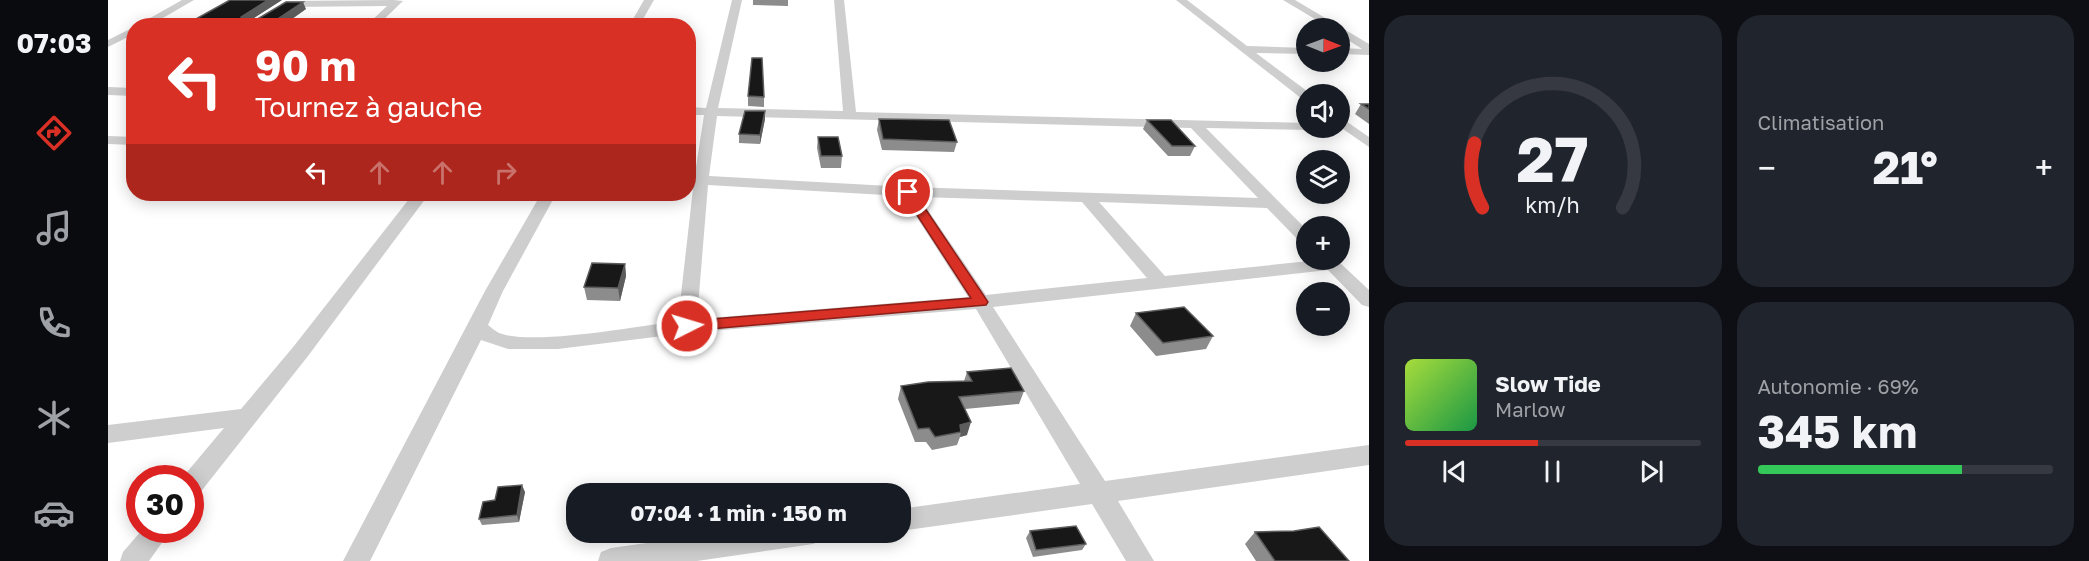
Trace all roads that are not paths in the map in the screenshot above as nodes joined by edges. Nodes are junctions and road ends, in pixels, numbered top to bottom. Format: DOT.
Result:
graph roads {
  1 [pos="189,0"];
  2 [pos="649,0"];
  3 [pos="737,0"];
  4 [pos="840,0"];
  5 [pos="1181,0"];
  6 [pos="1288,0"];
  7 [pos="397,2"];
  8 [pos="285,4"];
  9 [pos="156,18"];
  10 [pos="380,18"];
  11 [pos="639,18"];
  12 [pos="1318,18"];
  13 [pos="1350,38"];
  14 [pos="1247,50"];
  15 [pos="1369,50"];
  16 [pos="1296,51"];
  17 [pos="1350,51"];
  18 [pos="1296,88"];
  19 [pos="108,91"];
  20 [pos="126,92"];
  21 [pos="696,111"];
  22 [pos="711,112"];
  23 [pos="850,115"];
  24 [pos="1194,124"];
  25 [pos="1296,127"];
  26 [pos="1350,129"];
  27 [pos="108,140"];
  28 [pos="126,141"];
  29 [pos="1369,142"];
  30 [pos="701,180"];
  31 [pos="908,192"];
  32 [pos="1085,196"];
  33 [pos="416,201"];
  34 [pos="544,201"];
  35 [pos="1271,202"];
  36 [pos="1296,228"];
  37 [pos="1296,266"];
  38 [pos="1337,270"];
  39 [pos="1159,281"];
  40 [pos="1369,301"];
  41 [pos="981,302"];
  42 [pos="478,326"];
  43 [pos="687,326"];
  44 [pos="245,417"];
  45 [pos="108,434"];
  46 [pos="1369,455"];
  47 [pos="204,470"];
  48 [pos="1100,492"];
  49 [pos="911,518"];
  50 [pos="148,543"];
  51 [pos="736,543"];
  52 [pos="133,561"];
  53 [pos="356,561"];
  54 [pos="611,561"];
  55 [pos="1141,561"];
  1 -- 9 [label="street"];
  2 -- 11 [label="street"];
  3 -- 22 [label="street"];
  4 -- 23 [label="street"];
  5 -- 14 [label="street"];
  6 -- 12 [label="street"];
  7 -- 8 [label="street"];
  7 -- 10 [label="street"];
  13 -- 15 [label="street"];
  14 -- 16 [label="street"];
  14 -- 18 [label="street"];
  15 -- 17 [label="street"];
  19 -- 20 [label="street"];
  21 -- 22 [label="street"];
  22 -- 23 [label="street"];
  22 -- 30 [label="street"];
  23 -- 24 [label="street"];
  24 -- 25 [label="street"];
  24 -- 35 [label="street"];
  26 -- 29 [label="street"];
  27 -- 28 [label="street"];
  30 -- 31 [label="street"];
  30 -- 43 [label="street"];
  31 -- 32 [label="street"];
  31 -- 41 [label="street"];
  32 -- 35 [label="street"];
  32 -- 39 [label="street"];
  33 -- 44 [label="street"];
  34 -- 42 [label="street"];
  35 -- 36 [label="street"];
  37 -- 39 [label="street"];
  38 -- 40 [label="street"];
  39 -- 41 [label="street"];
  41 -- 43 [label="street"];
  41 -- 48 [label="street"];
  42 -- 43 [label="street"];
  42 -- 53 [label="street"];
  44 -- 45 [label="street"];
  44 -- 47 [label="street"];
  46 -- 48 [label="street"];
  48 -- 49 [label="street"];
  48 -- 55 [label="street"];
  50 -- 52 [label="street"];
  51 -- 54 [label="street"];
}
